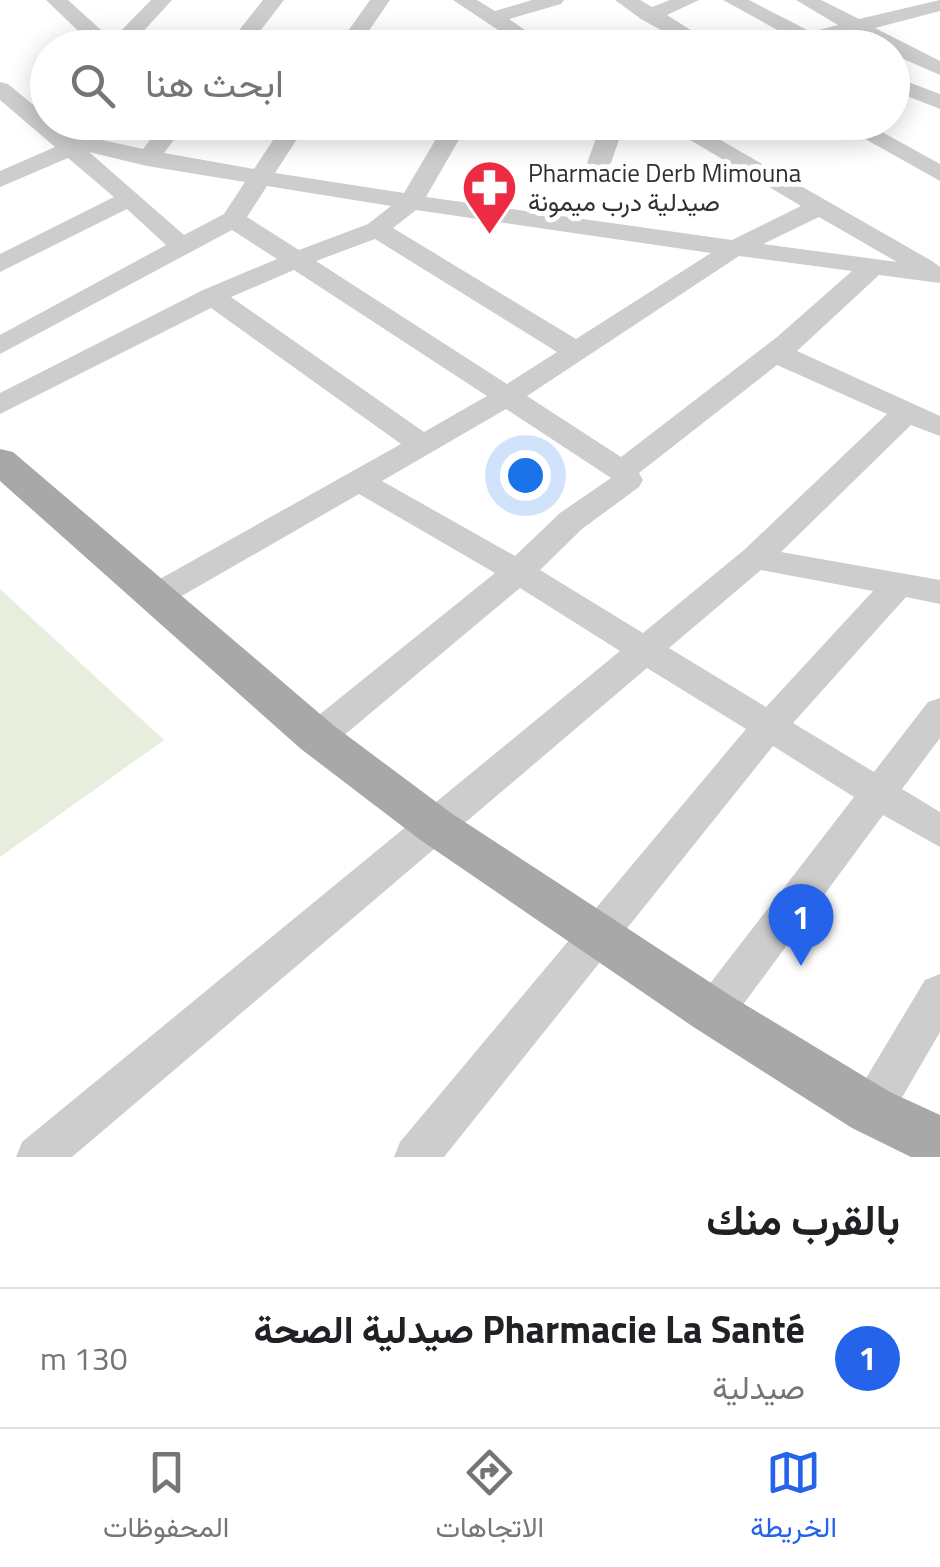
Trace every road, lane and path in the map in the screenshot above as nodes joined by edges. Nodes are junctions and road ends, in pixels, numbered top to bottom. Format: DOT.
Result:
graph roads {
  1 [pos="56,0"];
  2 [pos="162,0"];
  3 [pos="274,0"];
  4 [pos="380,0"];
  5 [pos="463,0"];
  6 [pos="554,0"];
  7 [pos="625,0"];
  8 [pos="689,0"];
  9 [pos="733,0"];
  10 [pos="806,0"];
  11 [pos="940,5"];
  12 [pos="648,15"];
  13 [pos="492,18"];
  14 [pos="856,26"];
  15 [pos="91,30"];
  16 [pos="131,30"];
  17 [pos="250,30"];
  18 [pos="359,30"];
  19 [pos="501,30"];
  20 [pos="676,30"];
  21 [pos="792,30"];
  22 [pos="847,30"];
  23 [pos="864,30"];
  24 [pos="910,54"];
  25 [pos="939,69"];
  26 [pos="910,78"];
  27 [pos="0,89"];
  28 [pos="910,90"];
  29 [pos="940,102"];
  30 [pos="30,113"];
  31 [pos="52,140"];
  32 [pos="64,140"];
  33 [pos="77,140"];
  34 [pos="162,140"];
  35 [pos="286,140"];
  36 [pos="447,140"];
  37 [pos="607,140"];
  38 [pos="702,140"];
  39 [pos="879,140"];
  40 [pos="147,159"];
  41 [pos="599,162"];
  42 [pos="940,174"];
  43 [pos="261,179"];
  44 [pos="0,180"];
  45 [pos="130,198"];
  46 [pos="410,202"];
  47 [pos="821,206"];
  48 [pos="233,219"];
  49 [pos="377,229"];
  50 [pos="181,246"];
  51 [pos="732,250"];
  52 [pos="300,261"];
  53 [pos="0,264"];
  54 [pos="874,266"];
  55 [pos="940,275"];
  56 [pos="212,296"];
  57 [pos="40,326"];
  58 [pos="786,343"];
  59 [pos="0,346"];
  60 [pos="577,352"];
  61 [pos="78,364"];
  62 [pos="505,398"];
  63 [pos="0,405"];
  64 [pos="907,412"];
  65 [pos="940,427"];
  66 [pos="424,446"];
  67 [pos="0,461"];
  68 [pos="622,471"];
  69 [pos="361,482"];
  70 [pos="755,558"];
  71 [pos="518,572"];
  72 [pos="898,585"];
  73 [pos="940,592"];
  74 [pos="154,597"];
  75 [pos="643,648"];
  76 [pos="940,712"];
  77 [pos="770,725"];
  78 [pos="318,737"];
  79 [pos="878,794"];
  80 [pos="435,826"];
  81 [pos="940,830"];
  82 [pos="598,938"];
  83 [pos="940,993"];
  84 [pos="713,1012"];
  85 [pos="872,1110"];
  86 [pos="940,1143"];
  87 [pos="38,1157"];
  88 [pos="416,1157"];
  1 -- 15 [label="street"];
  2 -- 16 [label="street"];
  3 -- 17 [label="street"];
  4 -- 18 [label="street"];
  5 -- 13 [label="street"];
  6 -- 13 [label="street"];
  7 -- 12 [label="street"];
  8 -- 12 [label="street"];
  9 -- 21 [label="street"];
  10 -- 14 [label="street"];
  11 -- 14 [label="street"];
  12 -- 20 [label="street"];
  13 -- 19 [label="street"];
  14 -- 22 [label="street"];
  14 -- 23 [label="street"];
  24 -- 25 [label="street"];
  25 -- 26 [label="street"];
  27 -- 30 [label="street"];
  28 -- 29 [label="street"];
  31 -- 44 [label="street"];
  32 -- 45 [label="street"];
  33 -- 40 [label="street"];
  34 -- 40 [label="street"];
  35 -- 43 [label="street"];
  36 -- 46 [label="street"];
  37 -- 41 [label="street"];
  38 -- 47 [label="street"];
  39 -- 42 [label="street"];
  40 -- 43 [label="street"];
  43 -- 46 [label="street"];
  43 -- 48 [label="street"];
  45 -- 50 [label="street"];
  45 -- 53 [label="street"];
  46 -- 49 [label="street"];
  46 -- 51 [label="street"];
  47 -- 51 [label="street"];
  47 -- 55 [label="street"];
  48 -- 50 [label="street"];
  48 -- 52 [label="street"];
  49 -- 52 [label="street"];
  49 -- 60 [label="street"];
  50 -- 57 [label="street"];
  51 -- 54 [label="street"];
  51 -- 60 [label="street"];
  52 -- 56 [label="street"];
  52 -- 62 [label="street"];
  54 -- 55 [label="street"];
  54 -- 58 [label="street"];
  56 -- 61 [label="street"];
  56 -- 66 [label="street"];
  57 -- 59 [label="street"];
  57 -- 61 [label="street"];
  58 -- 64 [label="street"];
  58 -- 68 [label="street"];
  60 -- 62 [label="street"];
  61 -- 63 [label="street"];
  62 -- 66 [label="street"];
  62 -- 68 [label="street"];
  64 -- 65 [label="street"];
  64 -- 70 [label="street"];
  66 -- 69 [label="street"];
  67 -- 74 [label="main road"];
  68 -- 71 [label="street"];
  69 -- 71 [label="street"];
  69 -- 74 [label="street"];
  70 -- 72 [label="street"];
  70 -- 75 [label="street"];
  71 -- 75 [label="street"];
  71 -- 78 [label="street"];
  72 -- 73 [label="street"];
  72 -- 77 [label="street"];
  74 -- 78 [label="main road"];
  75 -- 77 [label="street"];
  75 -- 80 [label="street"];
  76 -- 79 [label="street"];
  77 -- 79 [label="street"];
  77 -- 82 [label="street"];
  78 -- 80 [label="main road"];
  79 -- 81 [label="street"];
  79 -- 84 [label="street"];
  80 -- 82 [label="main road"];
  80 -- 87 [label="street"];
  82 -- 84 [label="main road"];
  82 -- 88 [label="street"];
  83 -- 85 [label="street"];
  84 -- 85 [label="main road"];
  85 -- 86 [label="main road"];
}
